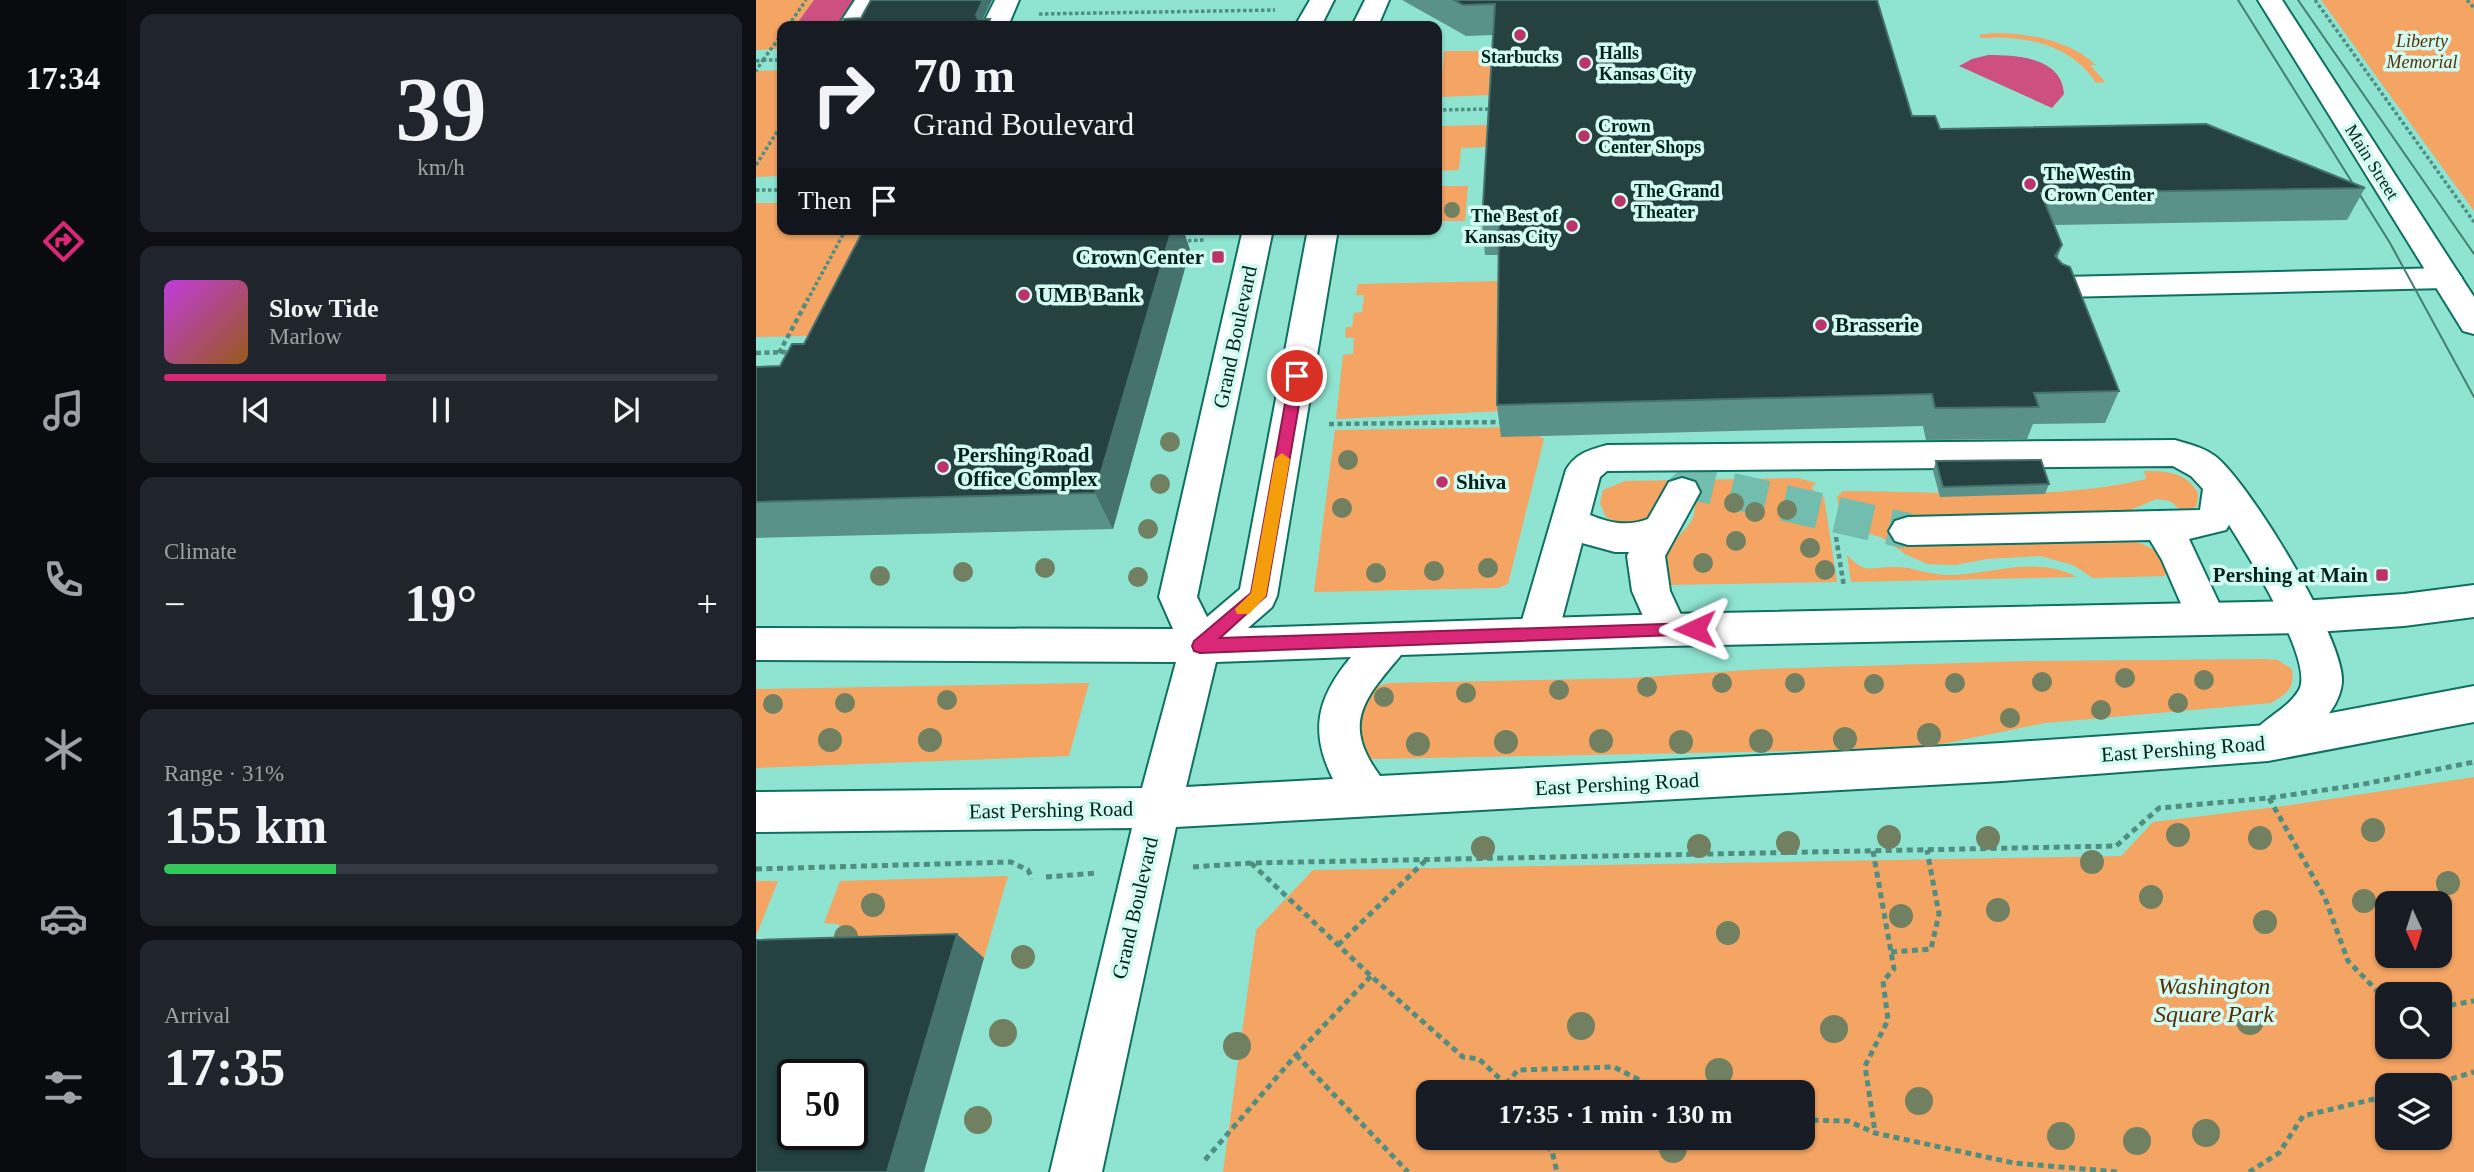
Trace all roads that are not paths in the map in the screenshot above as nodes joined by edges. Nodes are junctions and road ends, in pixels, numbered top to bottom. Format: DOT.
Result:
graph roads {
  1 [pos="867,0"];
  2 [pos="1007,0"];
  3 [pos="1322,0"];
  4 [pos="1377,0"];
  5 [pos="2270,0"];
  6 [pos="854,21"];
  7 [pos="997,21"];
  8 [pos="1311,21"];
  9 [pos="1367,21"];
  10 [pos="1257,235"];
  11 [pos="1322,235"];
  12 [pos="2446,278"];
  13 [pos="2062,287"];
  14 [pos="2474,323"];
  15 [pos="2221,488"];
  16 [pos="1682,492"];
  17 [pos="1569,522"];
  18 [pos="2160,526"];
  19 [pos="1661,528"];
  20 [pos="1908,531"];
  21 [pos="2474,601"];
  22 [pos="2301,617"];
  23 [pos="2206,618"];
  24 [pos="1668,630"];
  25 [pos="1538,634"];
  26 [pos="1392,638"];
  27 [pos="756,644"];
  28 [pos="1200,646"];
  29 [pos="2474,704"];
  30 [pos="2268,743"];
  31 [pos="1370,798"];
  32 [pos="1158,808"];
  33 [pos="756,812"];
  34 [pos="1076,1172"];
  1 -- 6 [label="main road"];
  2 -- 7 [label="main road"];
  3 -- 8 [label="main road"];
  4 -- 9 [label="main road"];
  5 -- 12 [label="main road, Main Street"];
  10 -- 28 [label="main road, Grand Boulevard"];
  11 -- 28 [label="main road"];
  12 -- 13 [label="main road"];
  12 -- 14 [label="main road, Main Street"];
  15 -- 17 [label="main road"];
  15 -- 18 [label="main road"];
  15 -- 22 [label="main road"];
  16 -- 19 [label="main road"];
  17 -- 19 [label="main road"];
  17 -- 25 [label="main road"];
  18 -- 20 [label="main road"];
  18 -- 23 [label="main road"];
  19 -- 24 [label="main road"];
  21 -- 22 [label="main road"];
  22 -- 23 [label="main road"];
  22 -- 30 [label="main road"];
  23 -- 24 [label="main road"];
  24 -- 25 [label="main road"];
  25 -- 26 [label="main road"];
  26 -- 28 [label="main road"];
  26 -- 31 [label="main road"];
  27 -- 28 [label="main road"];
  28 -- 32 [label="main road, Grand Boulevard"];
  29 -- 30 [label="main road, East Pershing Road"];
  30 -- 31 [label="main road, East Pershing Road"];
  31 -- 32 [label="main road, East Pershing Road"];
  32 -- 33 [label="main road, East Pershing Road"];
  32 -- 34 [label="main road, Grand Boulevard"];
}
